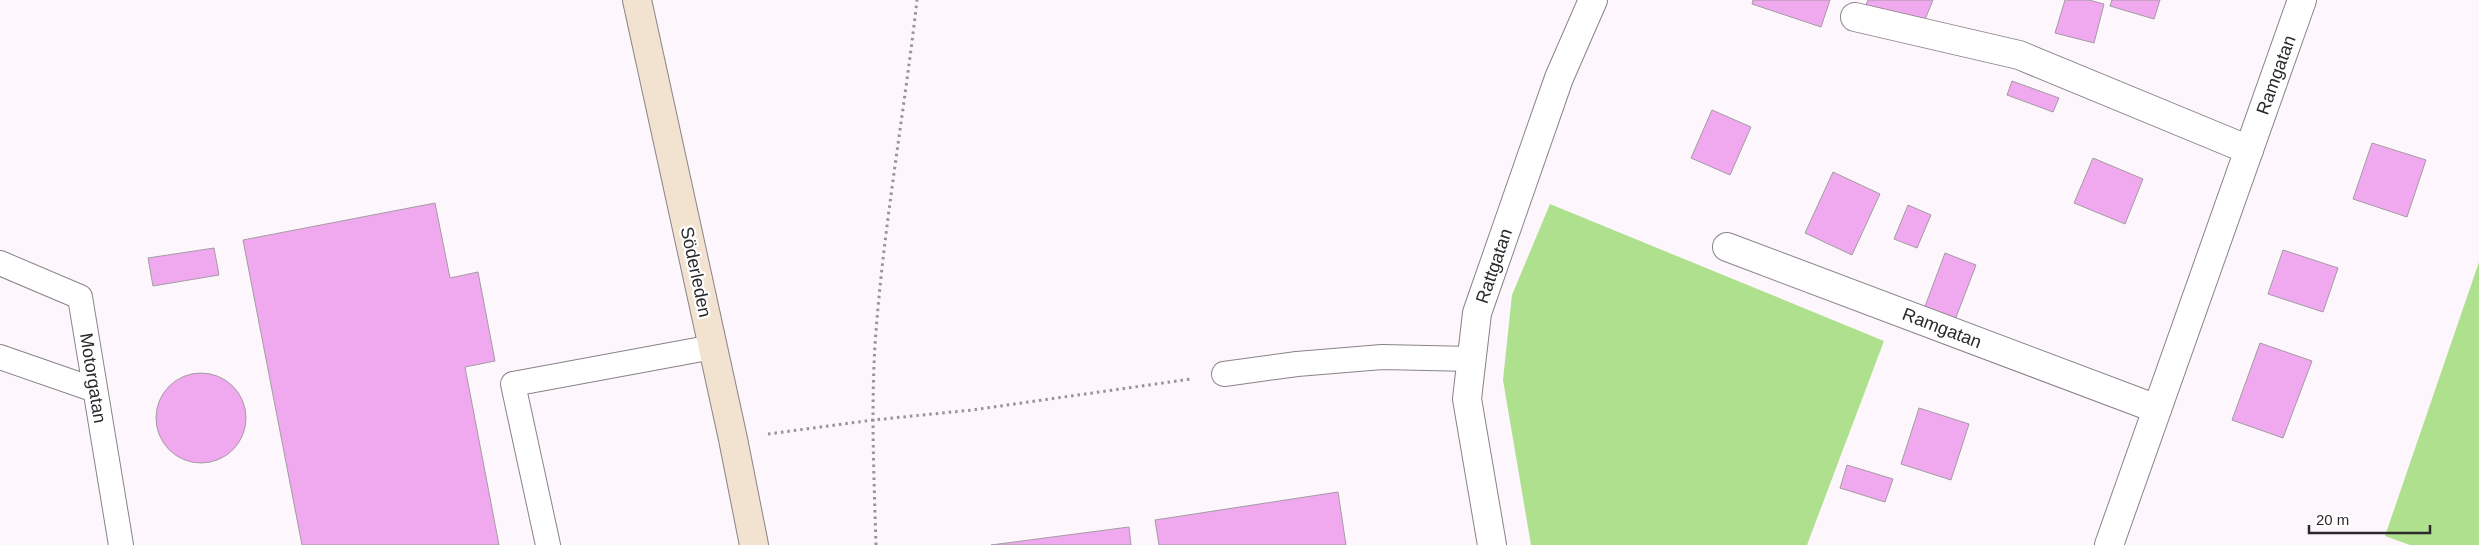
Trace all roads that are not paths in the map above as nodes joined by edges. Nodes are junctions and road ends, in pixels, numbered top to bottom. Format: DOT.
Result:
graph roads {
  1 [pos="636,0"];
  2 [pos="1593,0"];
  3 [pos="2302,0"];
  4 [pos="1855,17"];
  5 [pos="2249,150"];
  6 [pos="1727,247"];
  7 [pos="0,263"];
  8 [pos="713,347"];
  9 [pos="0,357"];
  10 [pos="1472,359"];
  11 [pos="1224,374"];
  12 [pos="95,390"];
  13 [pos="2157,409"];
  14 [pos="120,545"];
  15 [pos="548,545"];
  16 [pos="754,545"];
  17 [pos="1492,545"];
  18 [pos="2109,545"];
  1 -- 8 [label="street, Söderleden"];
  2 -- 10 [label="street, Rattgatan"];
  3 -- 5 [label="street, Ramgatan"];
  4 -- 5 [label="street"];
  5 -- 13 [label="street, Ramgatan"];
  6 -- 13 [label="street, Ramgatan"];
  7 -- 12 [label="lane, Motorgatan"];
  8 -- 15 [label="lane"];
  8 -- 16 [label="street, Söderleden"];
  9 -- 12 [label="lane"];
  10 -- 11 [label="lane"];
  10 -- 17 [label="street, Rattgatan"];
  12 -- 14 [label="lane, Motorgatan"];
  13 -- 18 [label="street, Ramgatan"];
}
